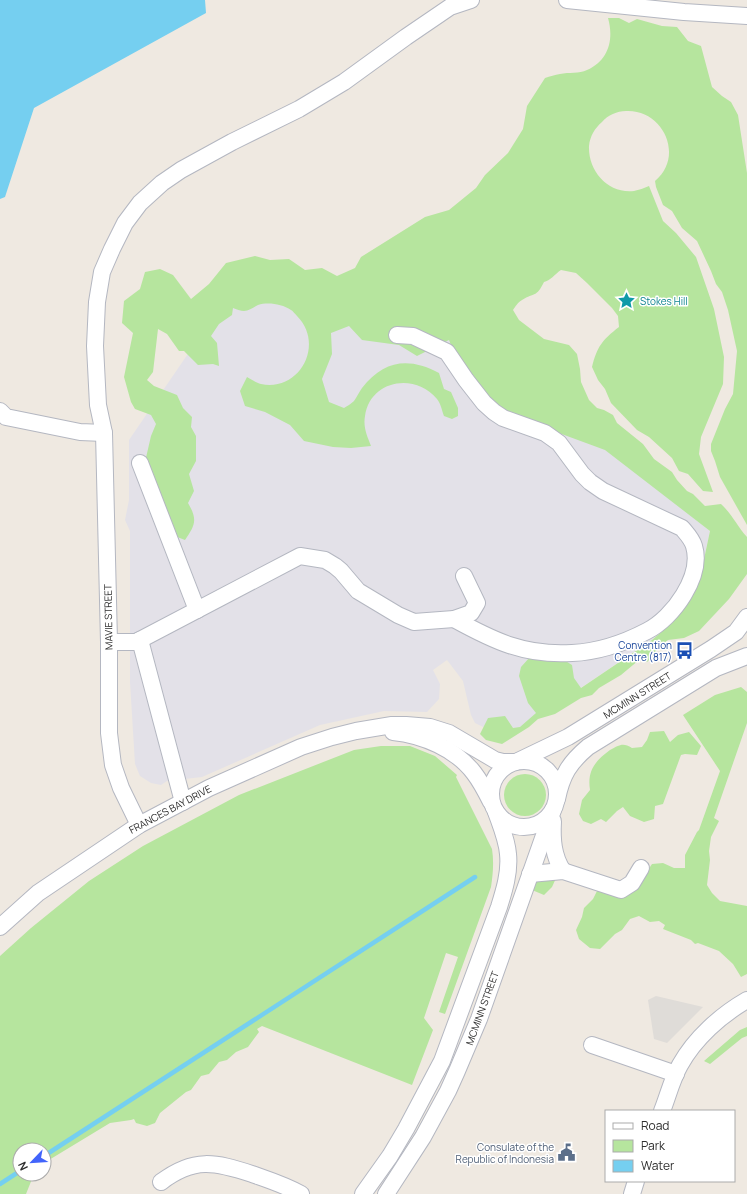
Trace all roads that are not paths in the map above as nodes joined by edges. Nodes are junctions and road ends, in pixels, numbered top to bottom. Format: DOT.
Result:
graph roads {
  1 [pos="471,0"];
  2 [pos="567,0"];
  3 [pos="747,16"];
  4 [pos="397,335"];
  5 [pos="0,411"];
  6 [pos="104,432"];
  7 [pos="140,463"];
  8 [pos="464,576"];
  9 [pos="196,610"];
  10 [pos="747,617"];
  11 [pos="454,619"];
  12 [pos="140,640"];
  13 [pos="109,642"];
  14 [pos="747,656"];
  15 [pos="361,730"];
  16 [pos="516,761"];
  17 [pos="183,802"];
  18 [pos="554,806"];
  19 [pos="494,809"];
  20 [pos="138,825"];
  21 [pos="641,868"];
  22 [pos="563,871"];
  23 [pos="530,874"];
  24 [pos="0,927"];
  25 [pos="747,1000"];
  26 [pos="592,1045"];
  27 [pos="676,1074"];
  28 [pos="662,1110"];
  29 [pos="161,1182"];
  30 [pos="636,1182"];
  31 [pos="300,1194"];
  32 [pos="363,1194"];
  33 [pos="386,1194"];
  34 [pos="632,1194"];
  1 -- 6 [label="street, MAVIE STREET"];
  2 -- 3 [label="street"];
  4 -- 11 [label="street"];
  5 -- 6 [label="street"];
  6 -- 13 [label="street, MAVIE STREET"];
  7 -- 9 [label="street"];
  8 -- 11 [label="street"];
  9 -- 11 [label="street"];
  9 -- 12 [label="street"];
  10 -- 16 [label="street, MCMINN STREET"];
  12 -- 13 [label="street"];
  12 -- 17 [label="street"];
  13 -- 20 [label="street, MAVIE STREET"];
  14 -- 18 [label="street, MCMINN STREET"];
  15 -- 16 [label="street, FRANCES BAY DRIVE"];
  15 -- 17 [label="street, FRANCES BAY DRIVE"];
  15 -- 19 [label="street, FRANCES BAY DRIVE"];
  16 -- 18 [label="street"];
  16 -- 19 [label="street"];
  17 -- 20 [label="street, FRANCES BAY DRIVE"];
  18 -- 19 [label="street"];
  18 -- 22 [label="street"];
  18 -- 23 [label="street, MCMINN STREET"];
  19 -- 32 [label="street, MCMINN STREET"];
  20 -- 24 [label="street, FRANCES BAY DRIVE"];
  21 -- 22 [label="street"];
  22 -- 23 [label="street"];
  23 -- 33 [label="street, MCMINN STREET"];
  25 -- 27 [label="street"];
  26 -- 27 [label="street"];
  27 -- 28 [label="street"];
  29 -- 31 [label="street"];
  30 -- 34 [label="street"];
}
